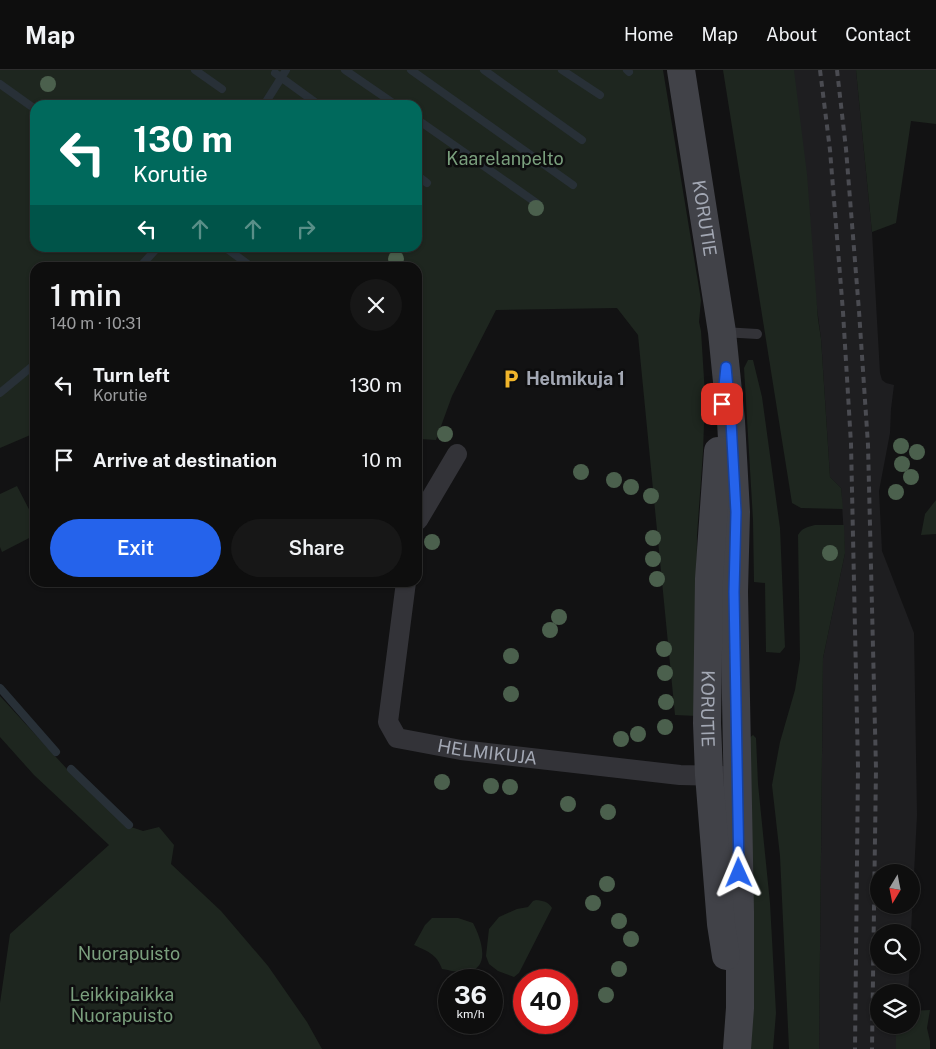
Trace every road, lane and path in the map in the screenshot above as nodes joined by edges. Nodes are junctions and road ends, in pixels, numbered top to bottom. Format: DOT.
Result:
graph roads {
  1 [pos="681,70"];
  2 [pos="722,332"];
  3 [pos="757,334"];
  4 [pos="726,367"];
  5 [pos="457,454"];
  6 [pos="422,513"];
  7 [pos="405,587"];
  8 [pos="708,775"];
  9 [pos="736,776"];
  10 [pos="735,1049"];
  1 -- 2 [label="street, KORUTIE"];
  2 -- 3 [label="lane"];
  2 -- 4 [label="street, KORUTIE"];
  4 -- 8 [label="street, KORUTIE"];
  4 -- 9 [label="street, KORUTIE"];
  5 -- 6 [label="street"];
  7 -- 8 [label="street, HELMIKUJA"];
  8 -- 9 [label="street, HELMIKUJA"];
  8 -- 10 [label="street, KORUTIE"];
  9 -- 10 [label="street, KORUTIE"];
}
